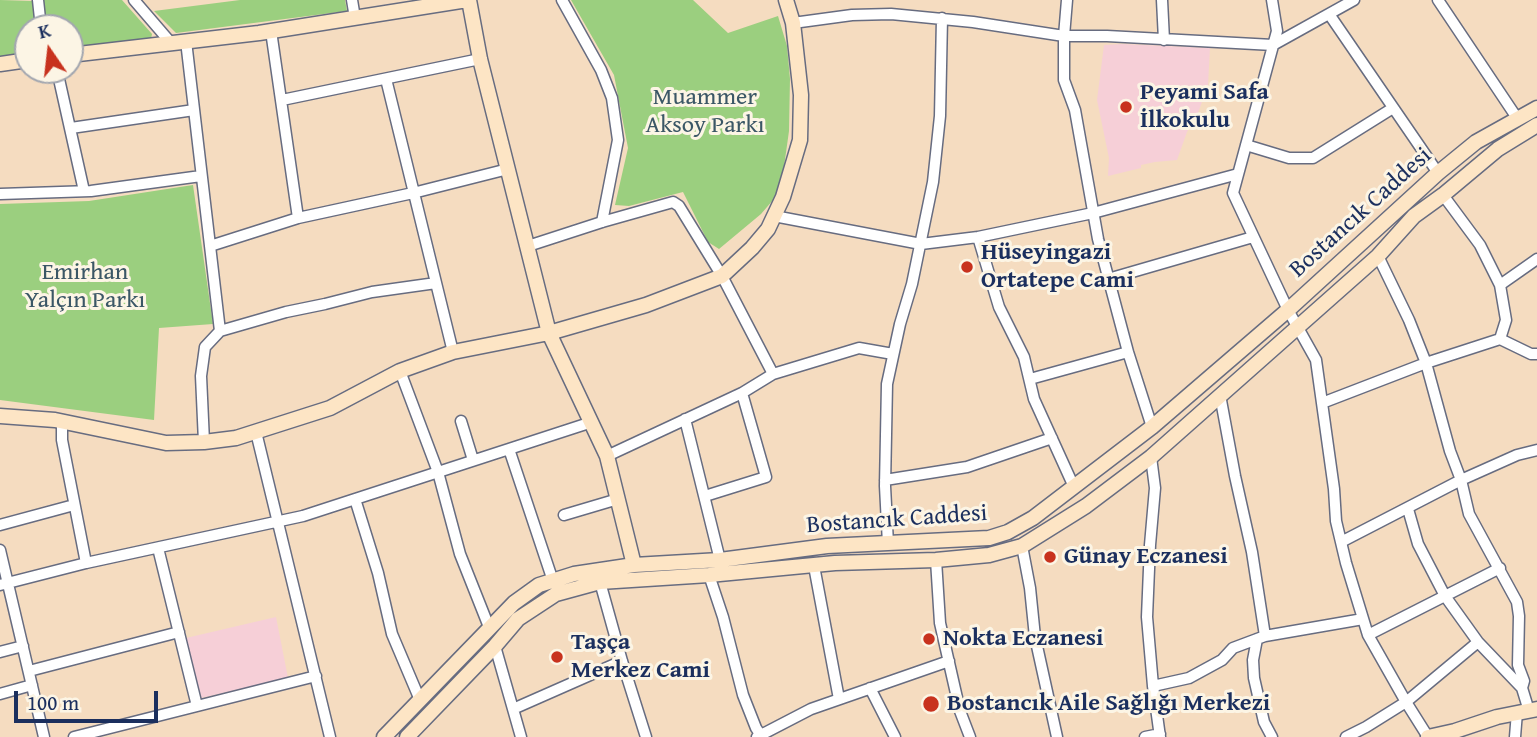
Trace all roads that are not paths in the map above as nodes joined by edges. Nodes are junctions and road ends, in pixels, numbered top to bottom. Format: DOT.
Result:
graph roads {
  1 [pos="134,0"];
  2 [pos="352,0"];
  3 [pos="468,0"];
  4 [pos="562,0"];
  5 [pos="786,0"];
  6 [pos="1067,0"];
  7 [pos="1161,0"];
  8 [pos="1272,0"];
  9 [pos="1354,0"];
  10 [pos="1438,0"];
  11 [pos="1329,14"];
  12 [pos="355,18"];
  13 [pos="942,18"];
  14 [pos="793,23"];
  15 [pos="271,31"];
  16 [pos="1064,36"];
  17 [pos="1164,40"];
  18 [pos="186,41"];
  19 [pos="171,43"];
  20 [pos="1273,45"];
  21 [pos="84,53"];
  22 [pos="480,59"];
  23 [pos="386,79"];
  24 [pos="60,84"];
  25 [pos="282,100"];
  26 [pos="1393,108"];
  27 [pos="1537,108"];
  28 [pos="194,110"];
  29 [pos="1517,118"];
  30 [pos="71,128"];
  31 [pos="1536,128"];
  32 [pos="1246,145"];
  33 [pos="508,169"];
  34 [pos="1438,173"];
  35 [pos="1238,174"];
  36 [pos="201,176"];
  37 [pos="84,191"];
  38 [pos="413,192"];
  39 [pos="0,194"];
  40 [pos="1443,195"];
  41 [pos="1093,213"];
  42 [pos="775,216"];
  43 [pos="299,218"];
  44 [pos="602,222"];
  45 [pos="978,237"];
  46 [pos="1253,237"];
  47 [pos="921,244"];
  48 [pos="210,246"];
  49 [pos="528,246"];
  50 [pos="1378,256"];
  51 [pos="1537,259"];
  52 [pos="722,276"];
  53 [pos="1108,279"];
  54 [pos="436,283"];
  55 [pos="1500,285"];
  56 [pos="1288,310"];
  57 [pos="1298,328"];
  58 [pos="220,331"];
  59 [pos="549,333"];
  60 [pos="1500,339"];
  61 [pos="453,352"];
  62 [pos="1128,352"];
  63 [pos="893,354"];
  64 [pos="1537,354"];
  65 [pos="1426,363"];
  66 [pos="400,371"];
  67 [pos="773,374"];
  68 [pos="1030,379"];
  69 [pos="741,393"];
  70 [pos="1220,395"];
  71 [pos="1322,403"];
  72 [pos="0,416"];
  73 [pos="685,419"];
  74 [pos="62,421"];
  75 [pos="461,421"];
  76 [pos="592,422"];
  77 [pos="1153,427"];
  78 [pos="256,432"];
  79 [pos="1052,438"];
  80 [pos="204,442"];
  81 [pos="509,449"];
  82 [pos="1537,450"];
  83 [pos="607,456"];
  84 [pos="1151,457"];
  85 [pos="474,460"];
  86 [pos="438,472"];
  87 [pos="885,480"];
  88 [pos="1461,480"];
  89 [pos="1074,487"];
  90 [pos="705,496"];
  91 [pos="355,499"];
  92 [pos="618,499"];
  93 [pos="74,506"];
  94 [pos="1408,509"];
  95 [pos="564,515"];
  96 [pos="279,522"];
  97 [pos="0,525"];
  98 [pos="1341,542"];
  99 [pos="888,544"];
  100 [pos="1022,546"];
  101 [pos="158,548"];
  102 [pos="0,550"];
  103 [pos="720,560"];
  104 [pos="936,560"];
  105 [pos="86,563"];
  106 [pos="634,565"];
  107 [pos="814,566"];
  108 [pos="1500,568"];
  109 [pos="709,575"];
  110 [pos="553,581"];
  111 [pos="600,582"];
  112 [pos="4,584"];
  113 [pos="1445,596"];
  114 [pos="1363,619"];
  115 [pos="489,627"];
  116 [pos="178,632"];
  117 [pos="1368,635"];
  118 [pos="1261,638"];
  119 [pos="1478,642"];
  120 [pos="23,646"];
  121 [pos="495,646"];
  122 [pos="0,652"];
  123 [pos="622,661"];
  124 [pos="948,661"];
  125 [pos="29,671"];
  126 [pos="316,676"];
  127 [pos="32,685"];
  128 [pos="1153,686"];
  129 [pos="870,688"];
  130 [pos="1522,688"];
  131 [pos="0,694"];
  132 [pos="420,699"];
  133 [pos="839,699"];
  134 [pos="1406,702"];
  135 [pos="197,706"];
  136 [pos="513,709"];
  137 [pos="1528,711"];
  138 [pos="1160,735"];
  139 [pos="44,737"];
  140 [pos="74,737"];
  141 [pos="330,737"];
  142 [pos="384,737"];
  143 [pos="407,737"];
  144 [pos="521,737"];
  145 [pos="646,737"];
  146 [pos="760,737"];
  147 [pos="895,737"];
  148 [pos="970,737"];
  149 [pos="1057,737"];
  150 [pos="1145,737"];
  151 [pos="1272,737"];
  152 [pos="1346,737"];
  153 [pos="1428,737"];
  154 [pos="1515,737"];
  1 -- 19 [label="street"];
  2 -- 12 [label="street"];
  3 -- 12 [label="main road"];
  3 -- 22 [label="main road"];
  4 -- 44 [label="street"];
  5 -- 14 [label="main road"];
  6 -- 16 [label="street"];
  7 -- 17 [label="street"];
  8 -- 20 [label="street"];
  9 -- 11 [label="street"];
  10 -- 29 [label="street"];
  11 -- 20 [label="street"];
  11 -- 26 [label="street"];
  12 -- 15 [label="main road"];
  13 -- 14 [label="street"];
  13 -- 16 [label="street"];
  13 -- 47 [label="street"];
  14 -- 42 [label="main road"];
  15 -- 18 [label="main road"];
  15 -- 25 [label="street"];
  16 -- 17 [label="street"];
  16 -- 41 [label="street"];
  17 -- 20 [label="street"];
  18 -- 19 [label="main road"];
  18 -- 28 [label="street"];
  19 -- 21 [label="main road"];
  20 -- 32 [label="street"];
  22 -- 23 [label="street"];
  22 -- 33 [label="main road"];
  23 -- 25 [label="street"];
  23 -- 38 [label="street"];
  24 -- 30 [label="street"];
  25 -- 43 [label="street"];
  26 -- 32 [label="street"];
  26 -- 34 [label="street"];
  27 -- 29 [label="main road, Bostancık Caddesi"];
  28 -- 30 [label="street"];
  28 -- 36 [label="street"];
  29 -- 34 [label="main road, Bostancık Caddesi"];
  30 -- 37 [label="street"];
  31 -- 40 [label="main road, Bostancık Caddesi"];
  32 -- 35 [label="street"];
  33 -- 38 [label="street"];
  33 -- 49 [label="main road"];
  34 -- 56 [label="main road, Bostancık Caddesi"];
  35 -- 41 [label="street"];
  35 -- 46 [label="street"];
  36 -- 37 [label="street"];
  36 -- 48 [label="street"];
  37 -- 39 [label="street"];
  38 -- 43 [label="street"];
  38 -- 54 [label="street"];
  40 -- 50 [label="main road, Bostancık Caddesi"];
  40 -- 55 [label="street"];
  41 -- 45 [label="street"];
  41 -- 53 [label="street"];
  42 -- 47 [label="street"];
  42 -- 52 [label="main road"];
  43 -- 48 [label="street"];
  44 -- 49 [label="street"];
  44 -- 52 [label="street"];
  45 -- 47 [label="street"];
  45 -- 68 [label="street"];
  46 -- 53 [label="street"];
  46 -- 56 [label="street"];
  47 -- 63 [label="street"];
  48 -- 58 [label="street"];
  49 -- 59 [label="main road"];
  50 -- 57 [label="main road, Bostancık Caddesi"];
  50 -- 65 [label="street"];
  51 -- 55 [label="street"];
  52 -- 59 [label="main road"];
  52 -- 67 [label="street"];
  53 -- 62 [label="street"];
  54 -- 58 [label="street"];
  54 -- 61 [label="street"];
  55 -- 60 [label="street"];
  56 -- 57 [label="street"];
  56 -- 77 [label="main road, Bostancık Caddesi"];
  57 -- 70 [label="main road, Bostancık Caddesi"];
  57 -- 71 [label="street"];
  58 -- 80 [label="street"];
  59 -- 61 [label="main road"];
  59 -- 76 [label="main road"];
  60 -- 64 [label="street"];
  60 -- 65 [label="street"];
  61 -- 66 [label="main road"];
  62 -- 68 [label="street"];
  62 -- 77 [label="street"];
  63 -- 67 [label="street"];
  63 -- 87 [label="street"];
  65 -- 71 [label="street"];
  65 -- 88 [label="street"];
  66 -- 78 [label="main road"];
  66 -- 86 [label="street"];
  67 -- 69 [label="street"];
  68 -- 79 [label="street"];
  69 -- 73 [label="street"];
  69 -- 90 [label="street"];
  70 -- 84 [label="main road, Bostancık Caddesi"];
  70 -- 118 [label="street"];
  71 -- 98 [label="street"];
  72 -- 74 [label="main road"];
  73 -- 83 [label="street"];
  73 -- 90 [label="street"];
  74 -- 80 [label="main road"];
  74 -- 93 [label="street"];
  75 -- 85 [label="street"];
  76 -- 81 [label="street"];
  76 -- 83 [label="main road"];
  77 -- 89 [label="main road, Bostancık Caddesi"];
  78 -- 80 [label="main road"];
  78 -- 96 [label="street"];
  79 -- 87 [label="street"];
  79 -- 89 [label="street"];
  81 -- 85 [label="street"];
  81 -- 110 [label="street"];
  82 -- 88 [label="street"];
  83 -- 92 [label="main road"];
  84 -- 100 [label="main road, Bostancık Caddesi"];
  84 -- 128 [label="street"];
  85 -- 86 [label="street"];
  86 -- 91 [label="street"];
  86 -- 115 [label="street"];
  87 -- 99 [label="street"];
  88 -- 94 [label="street"];
  88 -- 108 [label="street"];
  89 -- 99 [label="main road, Bostancık Caddesi"];
  90 -- 103 [label="street"];
  91 -- 96 [label="street"];
  91 -- 132 [label="street"];
  92 -- 95 [label="street"];
  92 -- 106 [label="main road"];
  93 -- 97 [label="street"];
  93 -- 105 [label="street"];
  94 -- 98 [label="street"];
  94 -- 113 [label="street"];
  96 -- 101 [label="street"];
  96 -- 126 [label="street"];
  98 -- 114 [label="street"];
  99 -- 103 [label="main road, Bostancık Caddesi"];
  100 -- 104 [label="main road, Bostancık Caddesi"];
  100 -- 149 [label="street"];
  101 -- 105 [label="street"];
  101 -- 116 [label="street"];
  102 -- 112 [label="street"];
  103 -- 106 [label="main road, Bostancık Caddesi"];
  104 -- 107 [label="main road, Bostancık Caddesi"];
  104 -- 124 [label="street"];
  105 -- 112 [label="street"];
  106 -- 110 [label="main road, Bostancık Caddesi"];
  107 -- 109 [label="main road, Bostancık Caddesi"];
  107 -- 133 [label="street"];
  108 -- 113 [label="street"];
  108 -- 130 [label="street"];
  109 -- 111 [label="main road, Bostancık Caddesi"];
  109 -- 146 [label="street"];
  110 -- 115 [label="main road, Bostancık Caddesi"];
  111 -- 121 [label="main road, Bostancık Caddesi"];
  111 -- 123 [label="street"];
  112 -- 120 [label="street"];
  113 -- 117 [label="street"];
  113 -- 119 [label="street"];
  114 -- 117 [label="street"];
  114 -- 118 [label="street"];
  115 -- 132 [label="main road, Bostancık Caddesi"];
  116 -- 125 [label="street"];
  116 -- 135 [label="street"];
  117 -- 134 [label="street"];
  118 -- 128 [label="street"];
  118 -- 151 [label="street"];
  119 -- 130 [label="street"];
  119 -- 134 [label="street"];
  120 -- 122 [label="street"];
  120 -- 125 [label="street"];
  121 -- 136 [label="street"];
  121 -- 143 [label="main road, Bostancık Caddesi"];
  123 -- 136 [label="street"];
  123 -- 145 [label="street"];
  124 -- 129 [label="street"];
  124 -- 148 [label="street"];
  125 -- 127 [label="street"];
  126 -- 135 [label="street"];
  126 -- 141 [label="street"];
  127 -- 131 [label="street"];
  127 -- 139 [label="street"];
  128 -- 138 [label="street"];
  129 -- 133 [label="street"];
  129 -- 147 [label="street"];
  130 -- 137 [label="street"];
  132 -- 142 [label="main road, Bostancık Caddesi"];
  133 -- 146 [label="street"];
  134 -- 152 [label="street"];
  134 -- 153 [label="street"];
  135 -- 140 [label="street"];
  136 -- 144 [label="street"];
  137 -- 153 [label="main road"];
  137 -- 154 [label="street"];
  138 -- 150 [label="street"];
}
